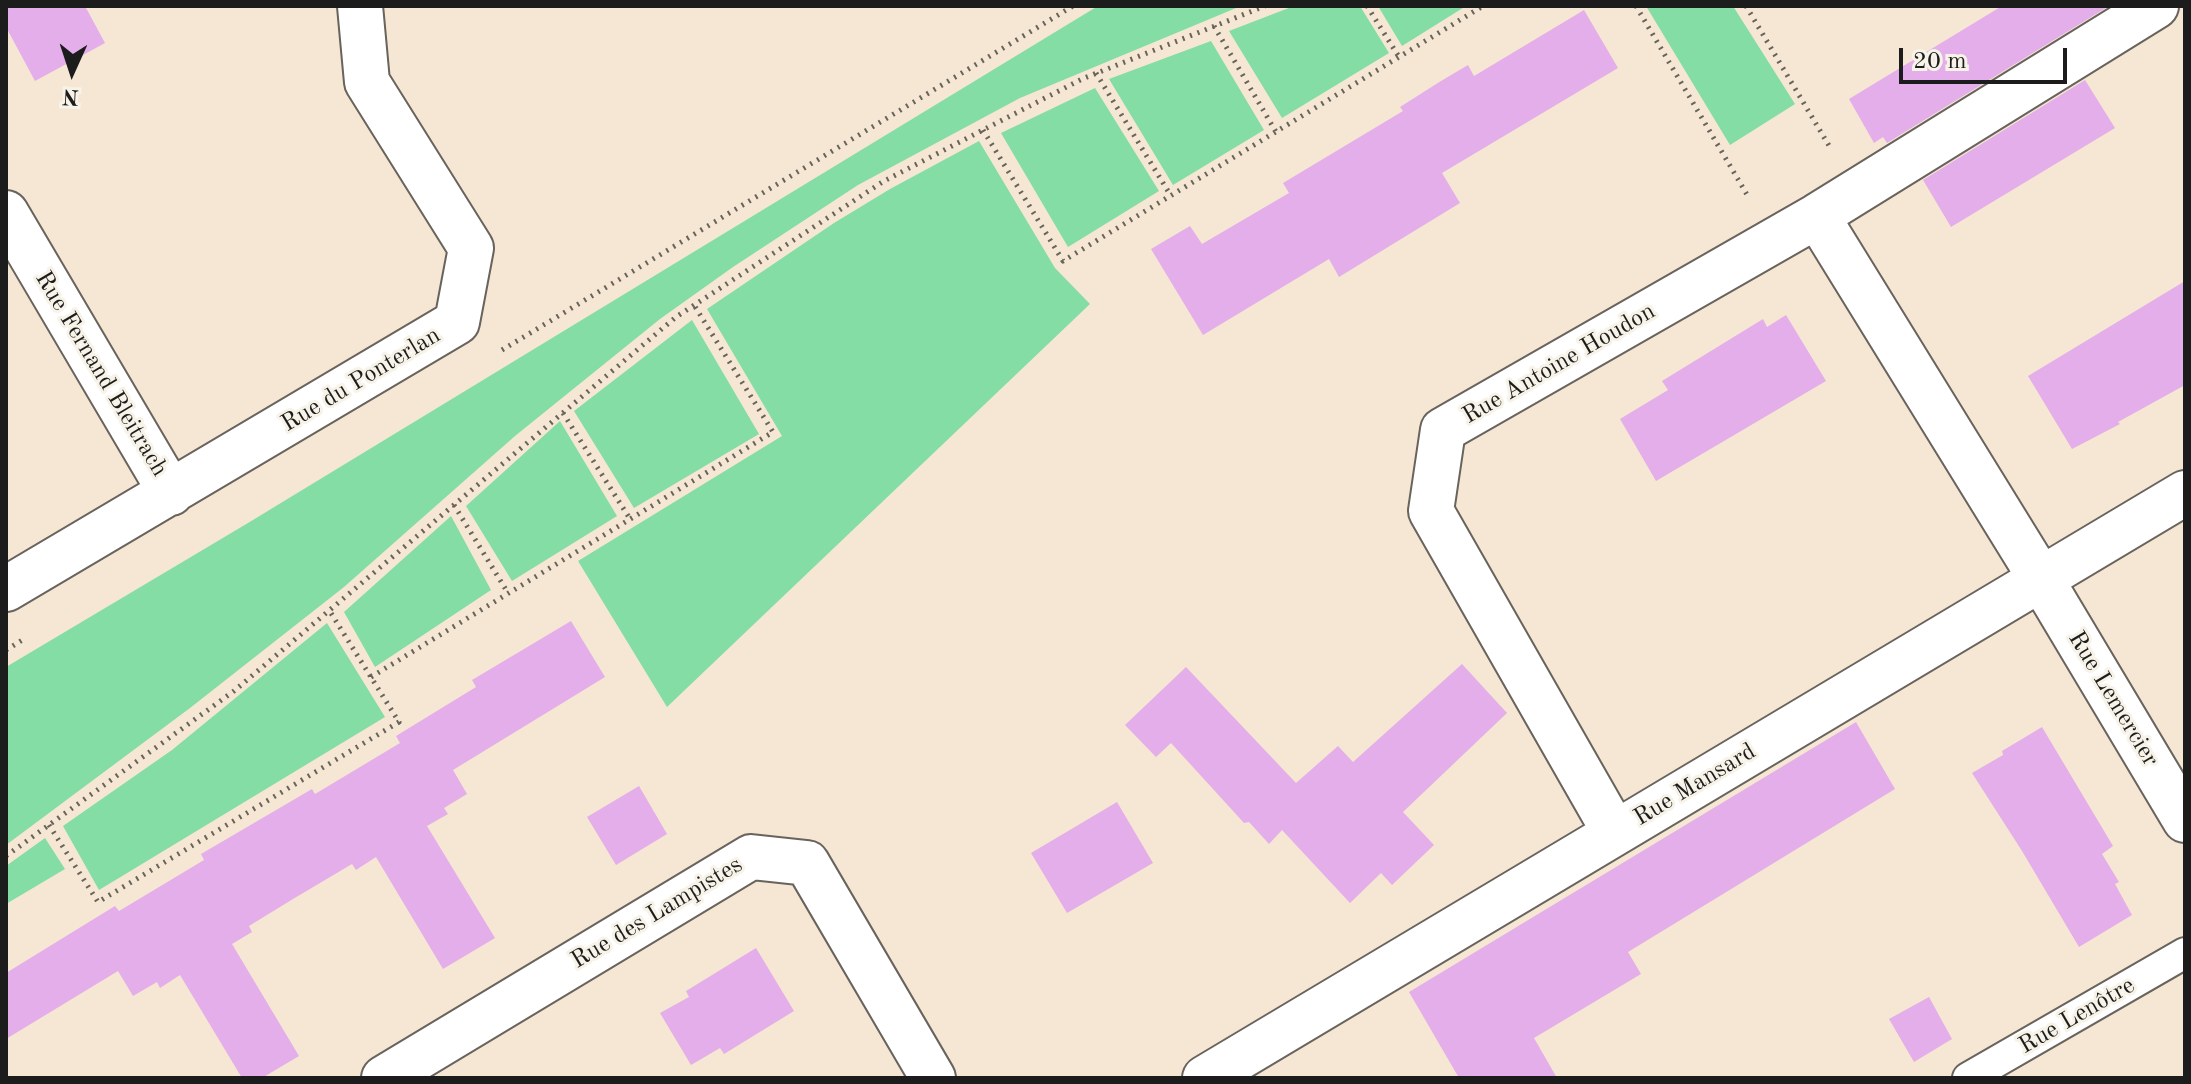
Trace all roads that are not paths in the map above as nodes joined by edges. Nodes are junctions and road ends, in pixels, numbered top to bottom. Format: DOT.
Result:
graph roads {
  1 [pos="360,6"];
  2 [pos="2156,6"];
  3 [pos="6,213"];
  4 [pos="1817,216"];
  5 [pos="171,493"];
  6 [pos="2185,493"];
  7 [pos="2041,579"];
  8 [pos="6,589"];
  9 [pos="2185,820"];
  10 [pos="1615,833"];
  11 [pos="2185,953"];
  12 [pos="384,1078"];
  13 [pos="933,1078"];
  14 [pos="1205,1078"];
  15 [pos="1968,1078"];
  1 -- 5 [label="street, Rue du Ponterlan"];
  2 -- 4 [label="street, Rue Antoine Houdon"];
  3 -- 5 [label="street, Rue Fernand Bleitrach"];
  4 -- 7 [label="street, Rue Lemercier"];
  4 -- 10 [label="street, Rue Antoine Houdon"];
  5 -- 8 [label="street, Rue du Ponterlan"];
  6 -- 7 [label="street, Rue Mansard"];
  7 -- 9 [label="street, Rue Lemercier"];
  7 -- 10 [label="street, Rue Mansard"];
  10 -- 14 [label="street, Rue Mansard"];
  11 -- 15 [label="lane, Rue Lenôtre"];
  12 -- 13 [label="street, Rue des Lampistes"];
}
